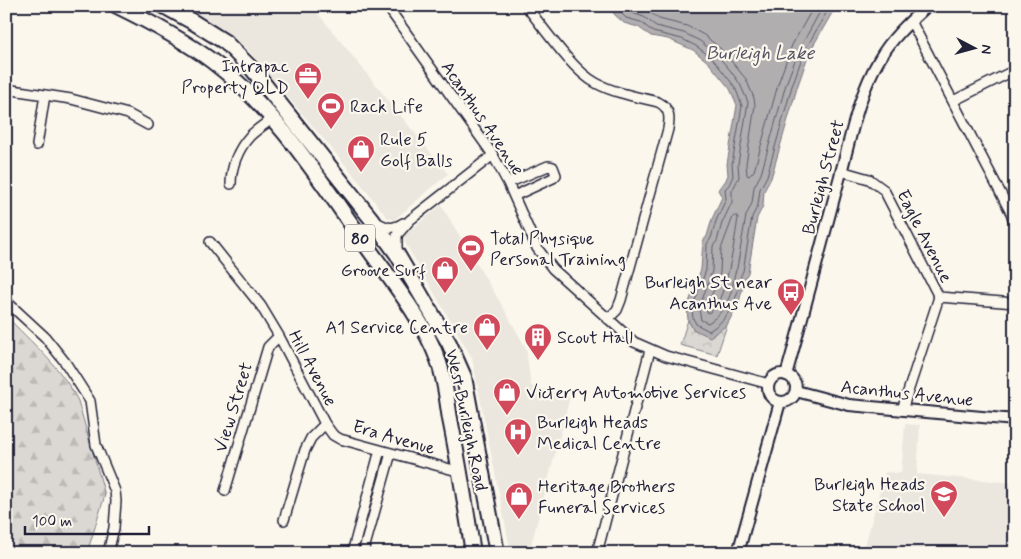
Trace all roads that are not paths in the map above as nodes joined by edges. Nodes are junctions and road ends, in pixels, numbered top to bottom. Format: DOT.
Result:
graph roads {
  1 [pos="117,6"];
  2 [pos="164,6"];
  3 [pos="387,6"];
  4 [pos="526,6"];
  5 [pos="927,6"];
  6 [pos="911,21"];
  7 [pos="1015,70"];
  8 [pos="6,89"];
  9 [pos="45,95"];
  10 [pos="953,101"];
  11 [pos="272,119"];
  12 [pos="148,125"];
  13 [pos="38,145"];
  14 [pos="493,155"];
  15 [pos="841,172"];
  16 [pos="508,183"];
  17 [pos="231,184"];
  18 [pos="514,196"];
  19 [pos="410,220"];
  20 [pos="373,221"];
  21 [pos="1015,224"];
  22 [pos="210,242"];
  23 [pos="397,254"];
  24 [pos="939,297"];
  25 [pos="6,301"];
  26 [pos="1015,304"];
  27 [pos="608,319"];
  28 [pos="279,336"];
  29 [pos="650,350"];
  30 [pos="786,375"];
  31 [pos="769,384"];
  32 [pos="796,391"];
  33 [pos="780,402"];
  34 [pos="902,410"];
  35 [pos="1015,420"];
  36 [pos="325,424"];
  37 [pos="380,450"];
  38 [pos="391,453"];
  39 [pos="460,472"];
  40 [pos="225,491"];
  41 [pos="490,510"];
  42 [pos="284,520"];
  43 [pos="108,553"];
  44 [pos="352,553"];
  45 [pos="363,553"];
  46 [pos="473,553"];
  47 [pos="491,553"];
  48 [pos="497,553"];
  49 [pos="597,553"];
  50 [pos="738,553"];
  1 -- 11 [label="main road, West Burleigh Road / 80"];
  2 -- 20 [label="main road, West Burleigh Road / 80"];
  3 -- 14 [label="street, Acanthus Avenue"];
  4 -- 27 [label="street"];
  5 -- 6 [label="street, Burleigh Street"];
  6 -- 10 [label="street"];
  6 -- 15 [label="street, Burleigh Street"];
  7 -- 10 [label="street"];
  8 -- 9 [label="street"];
  9 -- 12 [label="street"];
  9 -- 13 [label="street"];
  10 -- 21 [label="street"];
  11 -- 17 [label="street"];
  11 -- 39 [label="main road, West Burleigh Road / 80"];
  14 -- 16 [label="street, Acanthus Avenue"];
  14 -- 19 [label="street"];
  15 -- 24 [label="street, Eagle Avenue"];
  15 -- 30 [label="street, Burleigh Street"];
  16 -- 18 [label="street, Acanthus Avenue"];
  16 -- 18 [label="street"];
  18 -- 27 [label="street, Acanthus Avenue"];
  19 -- 20 [label="street"];
  19 -- 23 [label="street"];
  20 -- 23 [label="main road, West Burleigh Road / 80"];
  22 -- 28 [label="street, Hill Avenue"];
  23 -- 41 [label="main road, West Burleigh Road / 80"];
  24 -- 26 [label="street, Eagle Avenue"];
  24 -- 34 [label="street"];
  25 -- 43 [label="street"];
  27 -- 29 [label="street, Acanthus Avenue"];
  28 -- 36 [label="street, Hill Avenue"];
  28 -- 40 [label="street, View Street"];
  29 -- 31 [label="street, Acanthus Avenue"];
  29 -- 49 [label="street"];
  30 -- 31 [label="street"];
  30 -- 32 [label="street"];
  31 -- 33 [label="street"];
  32 -- 33 [label="street"];
  32 -- 34 [label="street, Acanthus Avenue"];
  33 -- 50 [label="street"];
  34 -- 35 [label="street, Acanthus Avenue"];
  36 -- 37 [label="street, Era Avenue"];
  36 -- 42 [label="street, Hill Avenue"];
  37 -- 38 [label="street, Era Avenue"];
  37 -- 44 [label="street"];
  38 -- 39 [label="street, Era Avenue"];
  38 -- 45 [label="street"];
  39 -- 46 [label="main road, West Burleigh Road / 80"];
  41 -- 47 [label="main road"];
  41 -- 48 [label="main road, West Burleigh Road / 80"];
}
